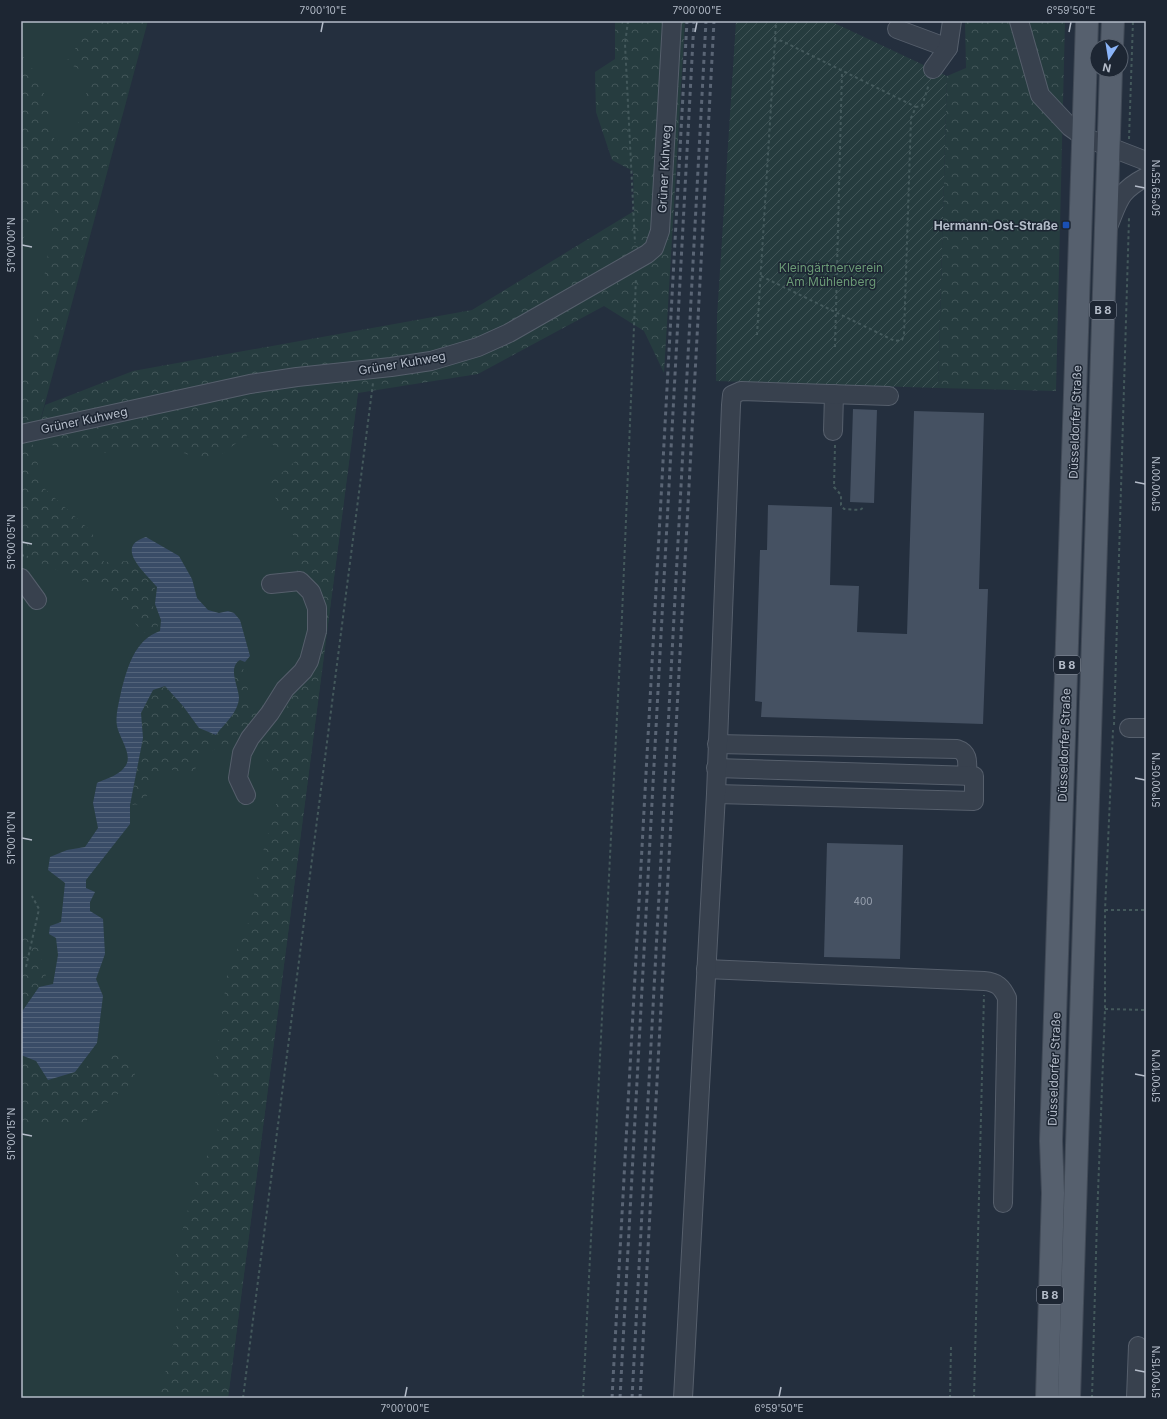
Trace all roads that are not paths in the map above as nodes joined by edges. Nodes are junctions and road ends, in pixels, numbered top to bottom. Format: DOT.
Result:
graph roads {
  1 [pos="672,21"];
  2 [pos="952,21"];
  3 [pos="1019,21"];
  4 [pos="1087,21"];
  5 [pos="1113,21"];
  6 [pos="897,29"];
  7 [pos="1112,38"];
  8 [pos="948,48"];
  9 [pos="933,69"];
  10 [pos="1111,78"];
  11 [pos="1084,137"];
  12 [pos="1109,147"];
  13 [pos="1146,161"];
  14 [pos="1146,177"];
  15 [pos="1106,231"];
  16 [pos="834,394"];
  17 [pos="889,396"];
  18 [pos="832,431"];
  19 [pos="21,434"];
  20 [pos="21,578"];
  21 [pos="271,584"];
  22 [pos="37,600"];
  23 [pos="717,744"];
  24 [pos="716,768"];
  25 [pos="967,776"];
  26 [pos="716,794"];
  27 [pos="246,795"];
  28 [pos="706,969"];
  29 [pos="1003,1203"];
  30 [pos="1138,1346"];
  31 [pos="683,1398"];
  32 [pos="1047,1398"];
  33 [pos="1069,1398"];
  34 [pos="1136,1398"];
  1 -- 19 [label="street, Grüner Kuhweg"];
  2 -- 8 [label="street"];
  3 -- 11 [label="street"];
  4 -- 11 [label="main road, Düsseldorfer Straße / B 8"];
  5 -- 7 [label="main road"];
  6 -- 8 [label="street"];
  8 -- 9 [label="street"];
  10 -- 12 [label="main road, Düsseldorfer Straße / B 8"];
  11 -- 12 [label="street"];
  11 -- 32 [label="main road, Düsseldorfer Straße / B 8"];
  12 -- 13 [label="street"];
  12 -- 15 [label="main road, Düsseldorfer Straße / B 8"];
  14 -- 15 [label="street"];
  15 -- 33 [label="main road, Düsseldorfer Straße / B 8"];
  16 -- 17 [label="street"];
  16 -- 18 [label="street"];
  16 -- 23 [label="street"];
  20 -- 22 [label="street"];
  21 -- 27 [label="street"];
  23 -- 24 [label="street"];
  23 -- 25 [label="street"];
  24 -- 25 [label="street"];
  24 -- 26 [label="street"];
  25 -- 26 [label="street"];
  26 -- 28 [label="street"];
  28 -- 29 [label="street"];
  28 -- 31 [label="street"];
  30 -- 34 [label="street"];
}
